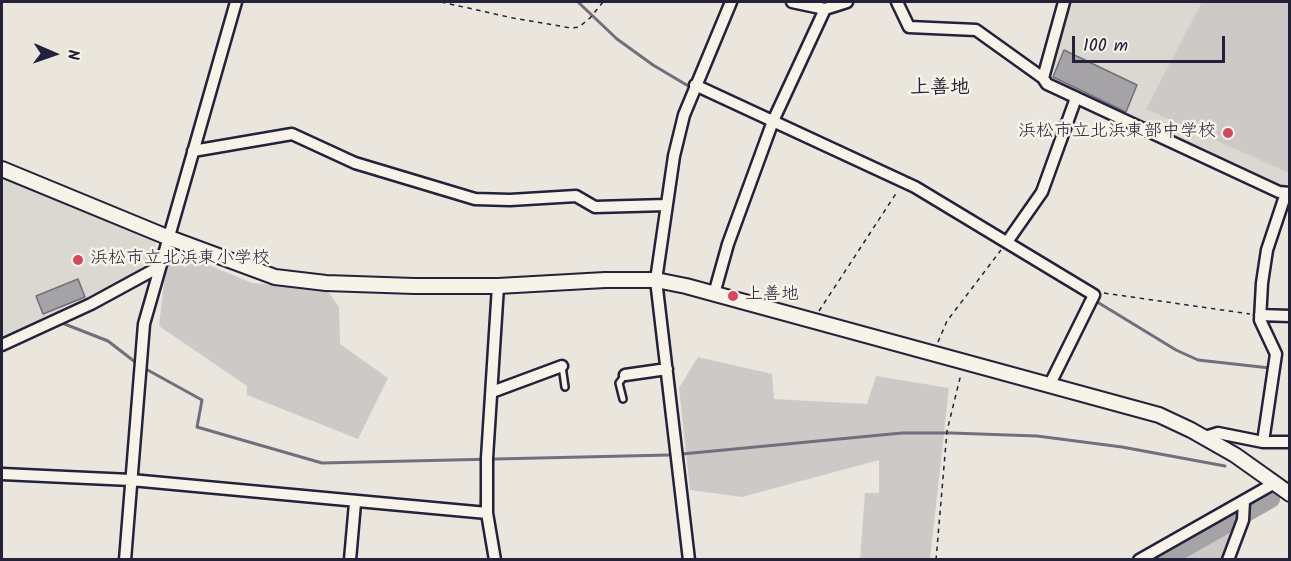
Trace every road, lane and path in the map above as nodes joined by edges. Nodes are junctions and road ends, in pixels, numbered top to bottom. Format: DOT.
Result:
graph roads {
  1 [pos="236,2"];
  2 [pos="441,2"];
  3 [pos="603,2"];
  4 [pos="731,2"];
  5 [pos="792,2"];
  6 [pos="847,2"];
  7 [pos="897,2"];
  8 [pos="1064,2"];
  9 [pos="825,9"];
  10 [pos="1043,78"];
  11 [pos="694,85"];
  12 [pos="1076,98"];
  13 [pos="773,121"];
  14 [pos="193,151"];
  15 [pos="2,169"];
  16 [pos="904,182"];
  17 [pos="1288,193"];
  18 [pos="666,205"];
  19 [pos="167,237"];
  20 [pos="1005,245"];
  21 [pos="159,267"];
  22 [pos="656,280"];
  23 [pos="498,286"];
  24 [pos="714,294"];
  25 [pos="1093,297"];
  26 [pos="1260,315"];
  27 [pos="1290,316"];
  28 [pos="813,321"];
  29 [pos="2,345"];
  30 [pos="934,354"];
  31 [pos="964,362"];
  32 [pos="562,366"];
  33 [pos="667,369"];
  34 [pos="625,375"];
  35 [pos="1049,386"];
  36 [pos="565,387"];
  37 [pos="492,392"];
  38 [pos="623,399"];
  39 [pos="1204,437"];
  40 [pos="1263,442"];
  41 [pos="1290,442"];
  42 [pos="2,474"];
  43 [pos="131,480"];
  44 [pos="1272,484"];
  45 [pos="1290,494"];
  46 [pos="355,503"];
  47 [pos="1244,511"];
  48 [pos="487,513"];
  49 [pos="125,560"];
  50 [pos="350,560"];
  51 [pos="495,560"];
  52 [pos="689,560"];
  53 [pos="936,560"];
  54 [pos="1139,560"];
  55 [pos="1228,560"];
  1 -- 14 [label="street"];
  2 -- 3 [label="path"];
  4 -- 11 [label="street"];
  5 -- 9 [label="street"];
  6 -- 9 [label="street"];
  7 -- 10 [label="street"];
  8 -- 10 [label="street"];
  9 -- 13 [label="street"];
  10 -- 12 [label="street"];
  11 -- 13 [label="street"];
  11 -- 18 [label="street"];
  12 -- 17 [label="street"];
  12 -- 20 [label="street"];
  13 -- 16 [label="street"];
  13 -- 24 [label="street"];
  14 -- 18 [label="street"];
  14 -- 19 [label="street"];
  15 -- 19 [label="street"];
  16 -- 20 [label="street"];
  16 -- 28 [label="path"];
  17 -- 26 [label="street"];
  18 -- 22 [label="street"];
  19 -- 21 [label="street"];
  19 -- 23 [label="street"];
  20 -- 25 [label="street"];
  20 -- 30 [label="path"];
  21 -- 29 [label="street"];
  21 -- 43 [label="street"];
  22 -- 23 [label="street"];
  22 -- 24 [label="street"];
  22 -- 33 [label="street"];
  23 -- 37 [label="street"];
  24 -- 28 [label="street"];
  25 -- 26 [label="path"];
  25 -- 35 [label="street"];
  26 -- 27 [label="street"];
  26 -- 40 [label="street"];
  28 -- 30 [label="street"];
  30 -- 31 [label="street"];
  31 -- 35 [label="street"];
  31 -- 53 [label="path"];
  32 -- 36 [label="lane"];
  32 -- 37 [label="street"];
  33 -- 34 [label="street"];
  33 -- 52 [label="street"];
  34 -- 38 [label="lane"];
  35 -- 39 [label="street"];
  37 -- 48 [label="street"];
  39 -- 40 [label="street"];
  39 -- 44 [label="street"];
  40 -- 41 [label="street"];
  42 -- 43 [label="street"];
  43 -- 46 [label="street"];
  43 -- 49 [label="street"];
  44 -- 45 [label="street"];
  44 -- 47 [label="street"];
  46 -- 48 [label="street"];
  46 -- 50 [label="street"];
  47 -- 54 [label="street"];
  47 -- 55 [label="street"];
  48 -- 51 [label="street"];
}
